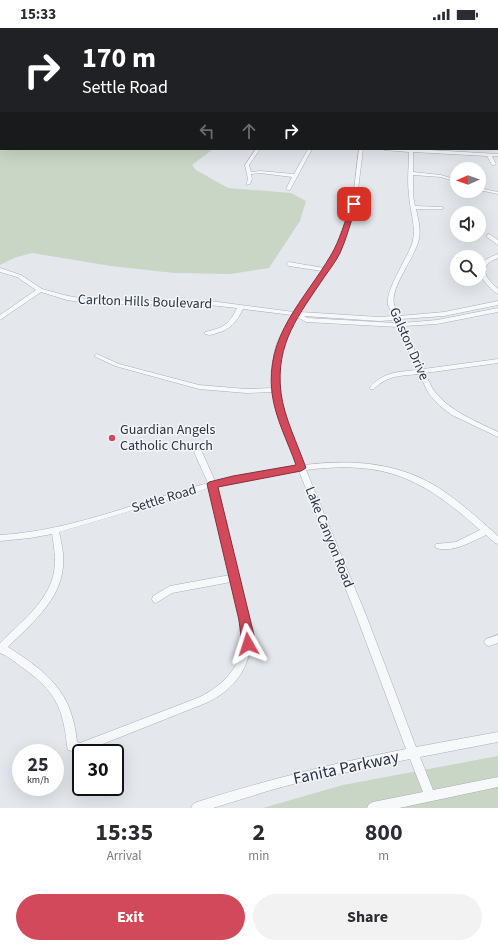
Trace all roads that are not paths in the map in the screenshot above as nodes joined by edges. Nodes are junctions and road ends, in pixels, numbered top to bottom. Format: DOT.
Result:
graph roads {
  1 [pos="257,150"];
  2 [pos="309,150"];
  3 [pos="361,150"];
  4 [pos="411,150"];
  5 [pos="489,155"];
  6 [pos="498,155"];
  7 [pos="494,164"];
  8 [pos="249,173"];
  9 [pos="411,173"];
  10 [pos="296,176"];
  11 [pos="450,179"];
  12 [pos="248,184"];
  13 [pos="288,189"];
  14 [pos="486,190"];
  15 [pos="498,193"];
  16 [pos="414,207"];
  17 [pos="442,208"];
  18 [pos="489,236"];
  19 [pos="498,243"];
  20 [pos="498,256"];
  21 [pos="289,264"];
  22 [pos="0,270"];
  23 [pos="324,270"];
  24 [pos="40,290"];
  25 [pos="498,292"];
  26 [pos="498,303"];
  27 [pos="241,307"];
  28 [pos="498,310"];
  29 [pos="296,314"];
  30 [pos="0,318"];
  31 [pos="397,318"];
  32 [pos="400,325"];
  33 [pos="207,333"];
  34 [pos="97,356"];
  35 [pos="498,361"];
  36 [pos="421,372"];
  37 [pos="372,388"];
  38 [pos="276,390"];
  39 [pos="498,435"];
  40 [pos="198,452"];
  41 [pos="301,468"];
  42 [pos="212,484"];
  43 [pos="55,531"];
  44 [pos="486,531"];
  45 [pos="0,538"];
  46 [pos="498,541"];
  47 [pos="439,546"];
  48 [pos="235,578"];
  49 [pos="156,599"];
  50 [pos="1,648"];
  51 [pos="498,737"];
  52 [pos="412,753"];
  53 [pos="498,782"];
  54 [pos="428,791"];
  55 [pos="197,808"];
  56 [pos="373,808"];
  1 -- 8 [label="street"];
  2 -- 10 [label="street"];
  3 -- 23 [label="street, Lake Canyon Road"];
  4 -- 5 [label="street"];
  4 -- 9 [label="street, Galston Drive"];
  5 -- 6 [label="street"];
  5 -- 7 [label="street"];
  8 -- 10 [label="street"];
  8 -- 12 [label="street"];
  9 -- 11 [label="street"];
  9 -- 16 [label="street, Galston Drive"];
  10 -- 13 [label="street"];
  14 -- 15 [label="street"];
  16 -- 17 [label="street"];
  16 -- 31 [label="street, Galston Drive"];
  18 -- 19 [label="street"];
  20 -- 25 [label="street"];
  21 -- 23 [label="street"];
  22 -- 24 [label="street, Carlton Hills Boulevard"];
  23 -- 29 [label="street, Lake Canyon Road"];
  24 -- 27 [label="street, Carlton Hills Boulevard"];
  24 -- 30 [label="street"];
  26 -- 31 [label="street, Carlton Hills Boulevard"];
  27 -- 29 [label="street, Carlton Hills Boulevard"];
  27 -- 33 [label="street"];
  28 -- 32 [label="street, Carlton Hills Boulevard"];
  29 -- 31 [label="street, Carlton Hills Boulevard"];
  29 -- 32 [label="street, Carlton Hills Boulevard"];
  29 -- 38 [label="street, Lake Canyon Road"];
  31 -- 32 [label="street, Galston Drive"];
  32 -- 36 [label="street, Galston Drive"];
  34 -- 38 [label="street"];
  35 -- 36 [label="street"];
  36 -- 37 [label="street"];
  36 -- 39 [label="street, Galston Drive"];
  38 -- 41 [label="street, Lake Canyon Road"];
  40 -- 42 [label="street"];
  41 -- 42 [label="street, Settle Road"];
  41 -- 44 [label="street, Settle Road"];
  41 -- 52 [label="street, Lake Canyon Road"];
  42 -- 43 [label="street, Settle Road"];
  42 -- 48 [label="street"];
  43 -- 45 [label="street, Settle Road"];
  43 -- 50 [label="street"];
  44 -- 46 [label="street, Settle Road"];
  44 -- 47 [label="street"];
  48 -- 49 [label="street"];
  48 -- 50 [label="street"];
  51 -- 52 [label="street, Fanita Parkway"];
  52 -- 54 [label="street, Lake Canyon Road"];
  52 -- 55 [label="street, Fanita Parkway"];
  53 -- 56 [label="street"];
}
